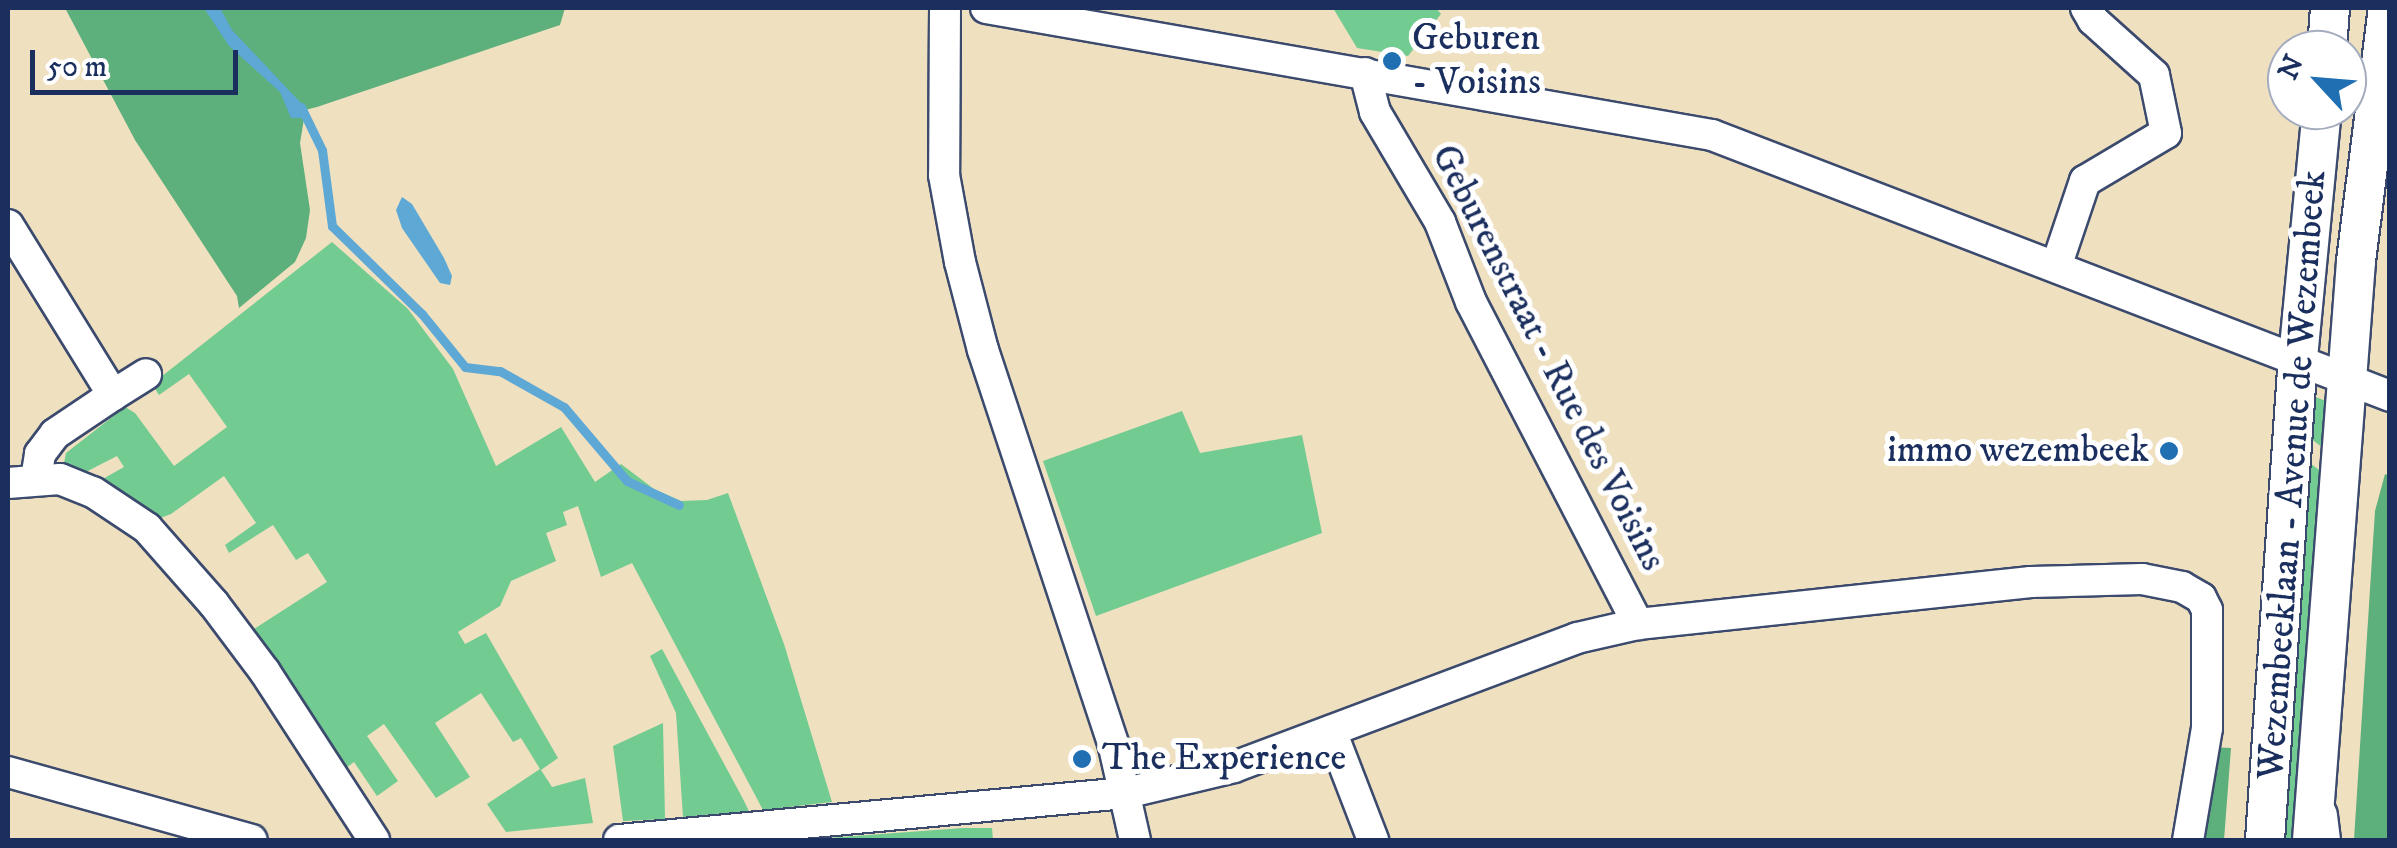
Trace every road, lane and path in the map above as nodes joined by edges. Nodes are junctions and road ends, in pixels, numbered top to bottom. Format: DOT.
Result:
graph roads {
  1 [pos="945,8"];
  2 [pos="986,8"];
  3 [pos="2086,8"];
  4 [pos="2388,8"];
  5 [pos="1365,73"];
  6 [pos="2320,130"];
  7 [pos="8,225"];
  8 [pos="2057,264"];
  9 [pos="2298,358"];
  10 [pos="146,374"];
  11 [pos="2346,380"];
  12 [pos="113,395"];
  13 [pos="2390,396"];
  14 [pos="22,480"];
  15 [pos="1638,624"];
  16 [pos="1331,731"];
  17 [pos="8,772"];
  18 [pos="1126,793"];
  19 [pos="2316,832"];
  20 [pos="252,840"];
  21 [pos="374,840"];
  22 [pos="619,840"];
  23 [pos="1135,840"];
  24 [pos="1372,840"];
  25 [pos="2188,840"];
  26 [pos="2265,840"];
  1 -- 18 [label="street"];
  2 -- 5 [label="street"];
  3 -- 8 [label="street"];
  4 -- 11 [label="main road, Wezembeeklaan - Avenue de Wezembeek"];
  5 -- 8 [label="street"];
  5 -- 15 [label="street, Geburenstraat - Rue des Voisins"];
  6 -- 9 [label="main road, Wezembeeklaan - Avenue de Wezembeek"];
  7 -- 12 [label="street"];
  8 -- 9 [label="street"];
  9 -- 11 [label="street"];
  9 -- 26 [label="main road, Wezembeeklaan - Avenue de Wezembeek"];
  10 -- 12 [label="street"];
  11 -- 13 [label="street"];
  11 -- 19 [label="main road, Wezembeeklaan - Avenue de Wezembeek"];
  12 -- 14 [label="street"];
  14 -- 21 [label="street"];
  15 -- 16 [label="street"];
  15 -- 25 [label="street"];
  16 -- 18 [label="street"];
  16 -- 24 [label="street"];
  17 -- 20 [label="street"];
  18 -- 22 [label="street"];
  18 -- 23 [label="street"];
}
